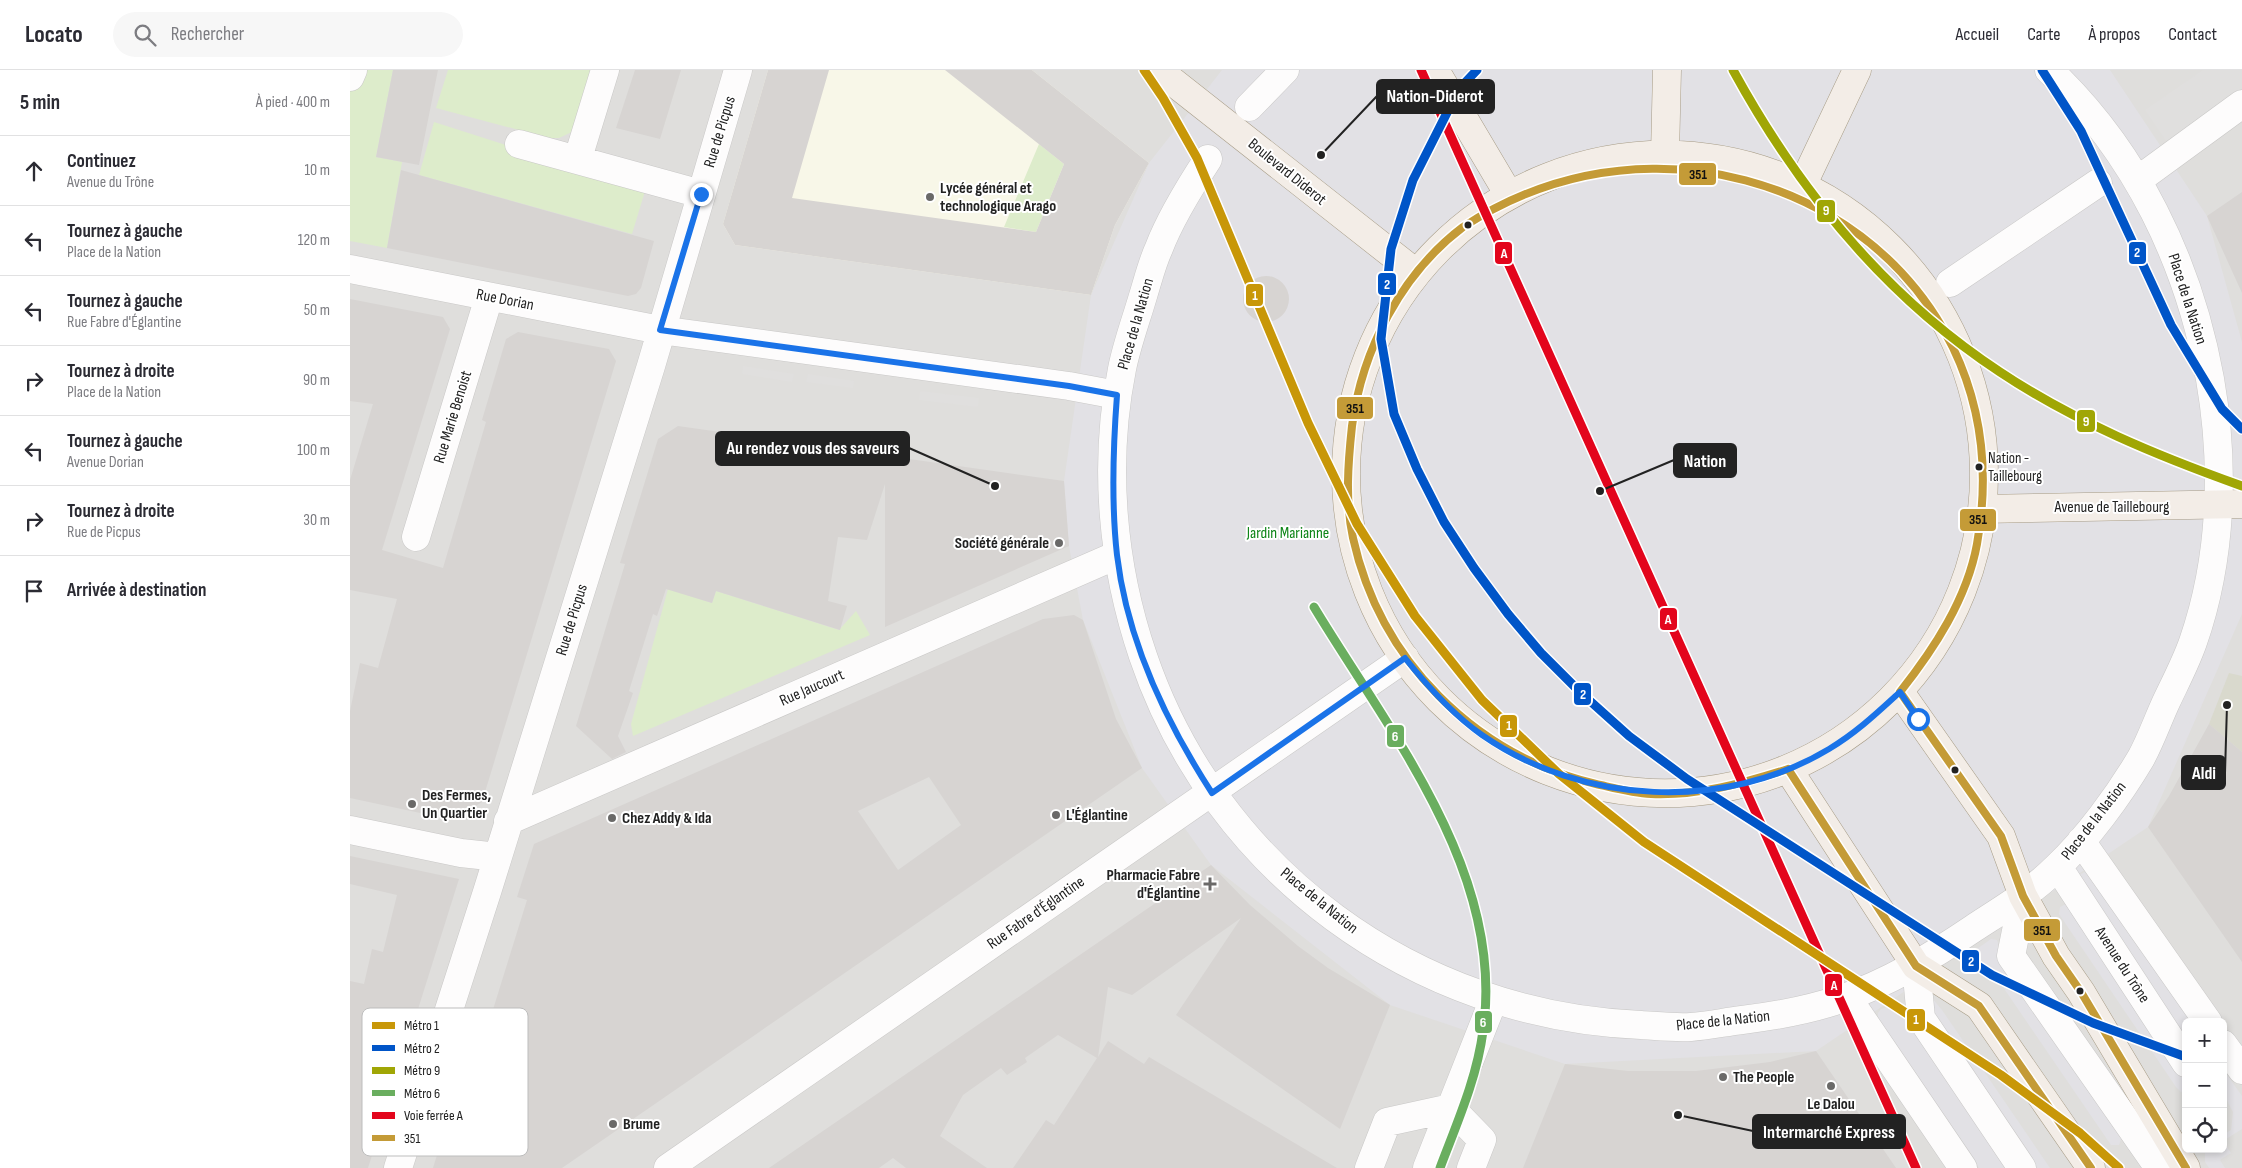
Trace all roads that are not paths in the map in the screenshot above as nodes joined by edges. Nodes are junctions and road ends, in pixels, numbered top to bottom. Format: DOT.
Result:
graph roads {
  1 [pos="353,70"];
  2 [pos="605,70"];
  3 [pos="738,70"];
  4 [pos="1158,70"];
  5 [pos="1285,70"];
  6 [pos="1435,70"];
  7 [pos="1667,70"];
  8 [pos="1857,70"];
  9 [pos="2049,70"];
  10 [pos="350,77"];
  11 [pos="2242,104"];
  12 [pos="1249,107"];
  13 [pos="519,144"];
  14 [pos="1665,155"];
  15 [pos="578,158"];
  16 [pos="1208,160"];
  17 [pos="2138,180"];
  18 [pos="2098,182"];
  19 [pos="1802,186"];
  20 [pos="701,194"];
  21 [pos="1509,195"];
  22 [pos="350,269"];
  23 [pos="1416,273"];
  24 [pos="1950,283"];
  25 [pos="489,297"];
  26 [pos="660,330"];
  27 [pos="1117,395"];
  28 [pos="2230,505"];
  29 [pos="1982,509"];
  30 [pos="416,537"];
  31 [pos="1117,555"];
  32 [pos="1405,658"];
  33 [pos="1900,692"];
  34 [pos="1788,769"];
  35 [pos="1212,793"];
  36 [pos="508,821"];
  37 [pos="350,830"];
  38 [pos="2081,841"];
  39 [pos="498,857"];
  40 [pos="2058,867"];
  41 [pos="2023,896"];
  42 [pos="1916,966"];
  43 [pos="1846,997"];
  44 [pos="1493,1001"];
  45 [pos="449,1008"];
  46 [pos="2205,1018"];
  47 [pos="2227,1049"];
  48 [pos="2182,1057"];
  49 [pos="2242,1070"];
  50 [pos="1451,1108"];
  51 [pos="402,1156"];
  52 [pos="2179,1162"];
  53 [pos="398,1168"];
  54 [pos="668,1168"];
  55 [pos="1369,1168"];
  56 [pos="1427,1168"];
  57 [pos="1471,1168"];
  58 [pos="1963,1168"];
  59 [pos="2022,1168"];
  60 [pos="2091,1168"];
  1 -- 10 [label="street"];
  2 -- 15 [label="street"];
  3 -- 20 [label="street, Rue de Picpus"];
  4 -- 23 [label="main road, Boulevard Diderot"];
  5 -- 12 [label="street"];
  6 -- 21 [label="main road"];
  7 -- 14 [label="main road"];
  8 -- 19 [label="main road"];
  9 -- 17 [label="street, Place de la Nation"];
  11 -- 17 [label="street"];
  13 -- 15 [label="street"];
  14 -- 19 [label="main road"];
  14 -- 21 [label="main road"];
  15 -- 20 [label="street"];
  16 -- 27 [label="street, Place de la Nation"];
  17 -- 28 [label="street, Place de la Nation"];
  18 -- 24 [label="street"];
  19 -- 29 [label="main road"];
  20 -- 26 [label="street, Rue de Picpus"];
  21 -- 23 [label="main road"];
  22 -- 25 [label="street, Rue Dorian"];
  23 -- 32 [label="main road"];
  25 -- 26 [label="street, Rue Dorian"];
  25 -- 30 [label="street, Rue Marie Benoist"];
  26 -- 27 [label="street, Rue Dorian"];
  26 -- 36 [label="street, Rue de Picpus"];
  27 -- 31 [label="street, Place de la Nation"];
  28 -- 29 [label="main road, Avenue de Taillebourg"];
  28 -- 38 [label="street, Place de la Nation"];
  29 -- 33 [label="main road"];
  31 -- 35 [label="street, Place de la Nation"];
  31 -- 36 [label="street, Rue Jaucourt"];
  32 -- 34 [label="main road"];
  32 -- 35 [label="street, Rue Fabre d'Églantine"];
  33 -- 34 [label="main road"];
  33 -- 41 [label="main road"];
  34 -- 42 [label="main road"];
  35 -- 44 [label="street, Place de la Nation"];
  35 -- 54 [label="street, Rue Fabre d'Églantine"];
  36 -- 39 [label="street, Rue de Picpus"];
  37 -- 39 [label="street"];
  38 -- 40 [label="street, Place de la Nation"];
  38 -- 46 [label="street"];
  39 -- 45 [label="street, Rue de Picpus"];
  40 -- 41 [label="street, Place de la Nation"];
  40 -- 48 [label="street, Avenue du Trône"];
  41 -- 42 [label="street, Place de la Nation"];
  41 -- 52 [label="main road"];
  41 -- 52 [label="street"];
  42 -- 43 [label="street, Place de la Nation"];
  42 -- 59 [label="street"];
  42 -- 60 [label="main road"];
  43 -- 44 [label="street, Place de la Nation"];
  43 -- 58 [label="street"];
  44 -- 50 [label="street"];
  47 -- 49 [label="street"];
  50 -- 55 [label="street"];
  50 -- 56 [label="street"];
  50 -- 57 [label="street"];
  51 -- 53 [label="street, Rue de Picpus"];
}
